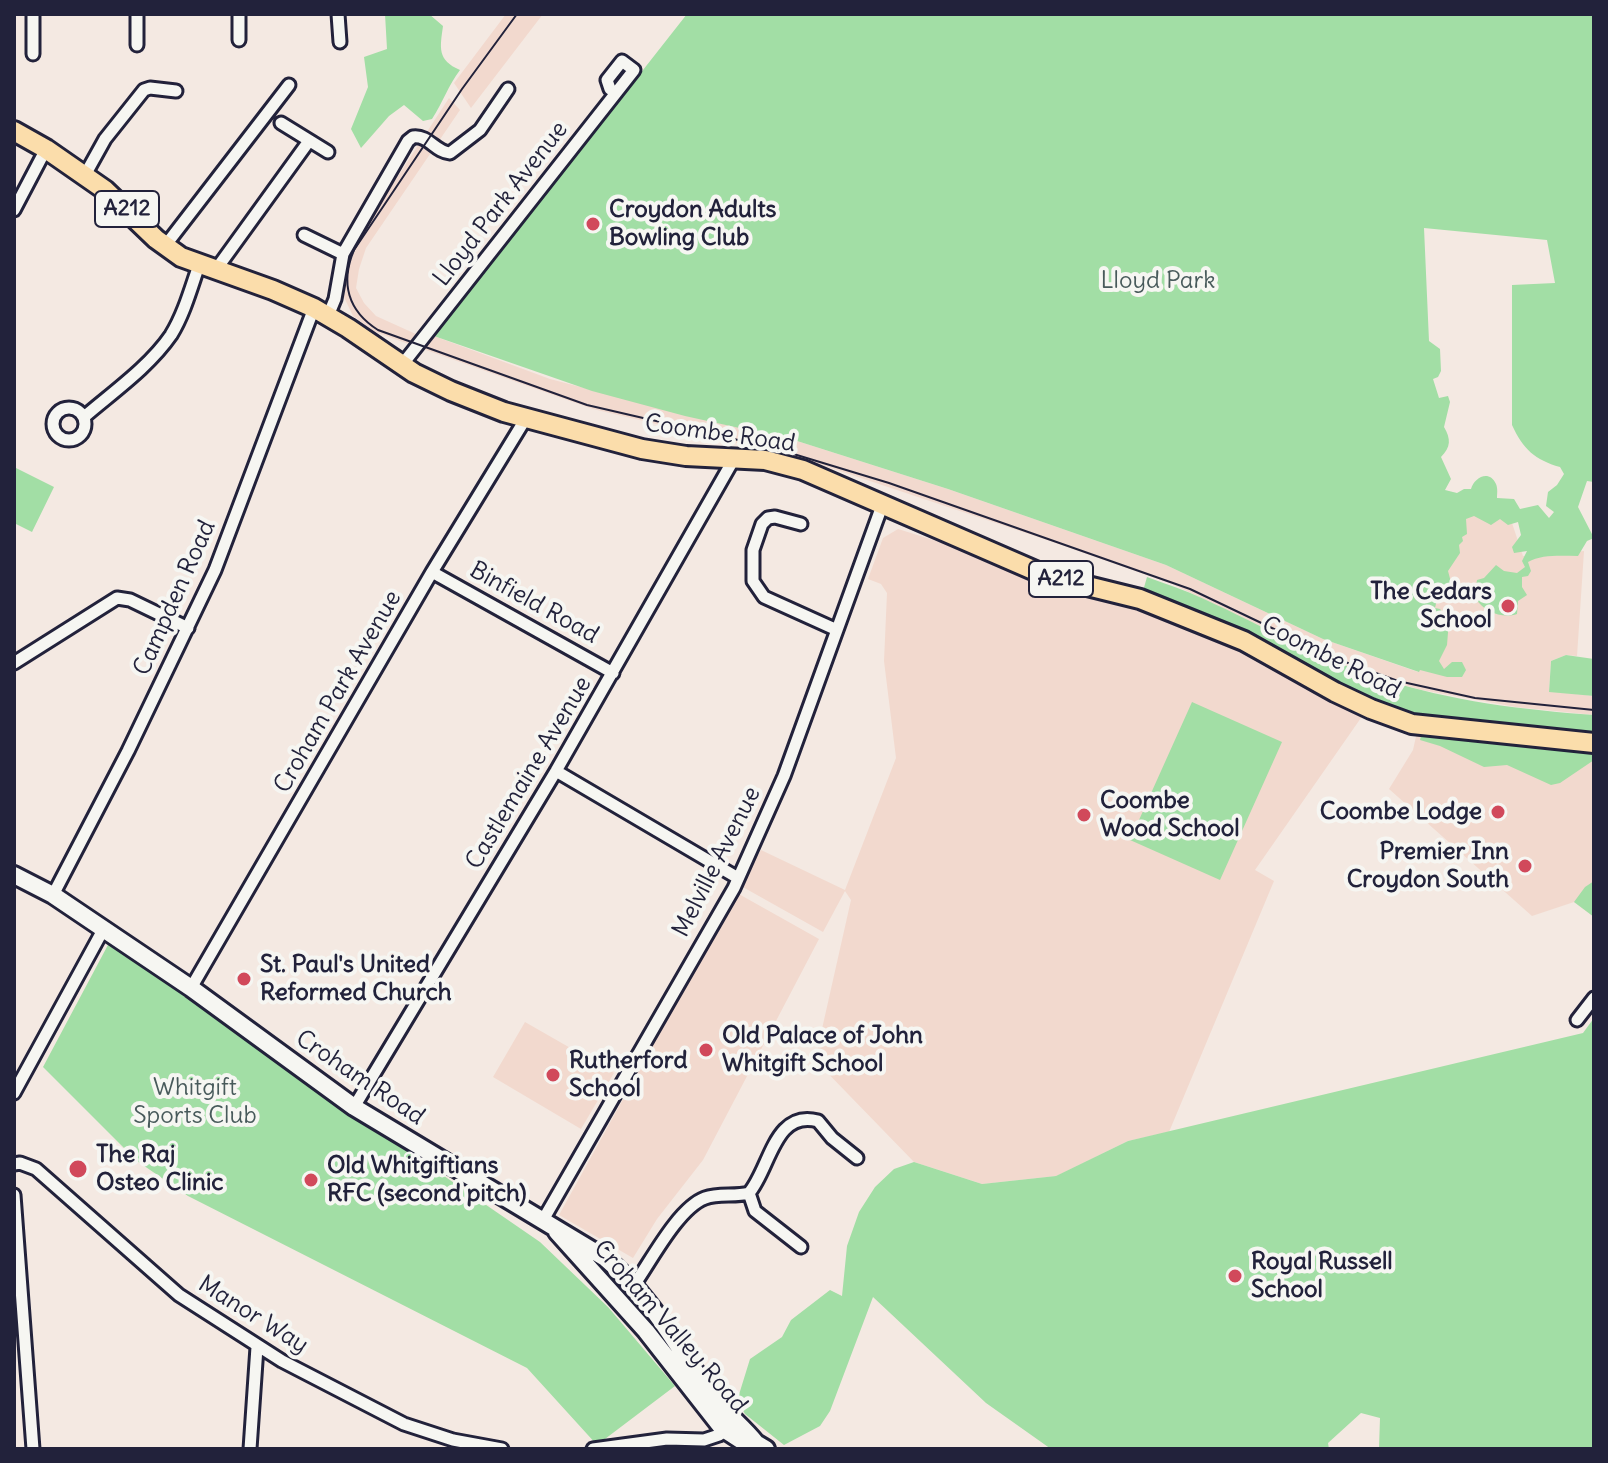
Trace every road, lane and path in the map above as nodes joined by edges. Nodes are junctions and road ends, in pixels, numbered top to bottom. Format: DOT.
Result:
graph roads {
  1 [pos="33,14"];
  2 [pos="137,14"];
  3 [pos="239,14"];
  4 [pos="338,14"];
  5 [pos="239,40"];
  6 [pos="340,42"];
  7 [pos="137,45"];
  8 [pos="33,54"];
  9 [pos="634,70"];
  10 [pos="289,85"];
  11 [pos="508,89"];
  12 [pos="176,91"];
  13 [pos="281,123"];
  14 [pos="14,131"];
  15 [pos="309,141"];
  16 [pos="46,149"];
  17 [pos="328,152"];
  18 [pos="85,175"];
  19 [pos="14,210"];
  20 [pos="304,235"];
  21 [pos="165,246"];
  22 [pos="343,254"];
  23 [pos="207,268"];
  24 [pos="321,312"];
  25 [pos="402,365"];
  26 [pos="84,417"];
  27 [pos="526,418"];
  28 [pos="735,457"];
  29 [pos="883,503"];
  30 [pos="801,524"];
  31 [pos="432,572"];
  32 [pos="188,628"];
  33 [pos="837,630"];
  34 [pos="14,663"];
  35 [pos="613,673"];
  36 [pos="1594,743"];
  37 [pos="556,771"];
  38 [pos="14,875"];
  39 [pos="738,878"];
  40 [pos="53,895"];
  41 [pos="103,930"];
  42 [pos="191,988"];
  43 [pos="1594,998"];
  44 [pos="1577,1020"];
  45 [pos="14,1093"];
  46 [pos="354,1107"];
  47 [pos="857,1158"];
  48 [pos="14,1164"];
  49 [pos="749,1193"];
  50 [pos="14,1195"];
  51 [pos="550,1225"];
  52 [pos="801,1247"];
  53 [pos="605,1258"];
  54 [pos="634,1285"];
  55 [pos="257,1347"];
  56 [pos="731,1426"];
  57 [pos="761,1446"];
  58 [pos="475,1447"];
  59 [pos="33,1449"];
  60 [pos="250,1449"];
  61 [pos="502,1449"];
  62 [pos="593,1449"];
  1 -- 8 [label="street"];
  2 -- 7 [label="street"];
  3 -- 5 [label="street"];
  4 -- 6 [label="street"];
  9 -- 25 [label="street, Lloyd Park Avenue"];
  10 -- 21 [label="street"];
  11 -- 22 [label="street"];
  12 -- 18 [label="street"];
  13 -- 15 [label="street"];
  14 -- 16 [label="main road, Coombe Road / A212"];
  15 -- 17 [label="street"];
  15 -- 23 [label="street"];
  16 -- 18 [label="main road, Coombe Road / A212"];
  16 -- 19 [label="street"];
  18 -- 21 [label="main road, Coombe Road / A212"];
  20 -- 22 [label="street"];
  21 -- 23 [label="main road, Coombe Road / A212"];
  22 -- 24 [label="street, Campden Road"];
  23 -- 24 [label="main road, Coombe Road / A212"];
  23 -- 26 [label="street"];
  24 -- 25 [label="main road, Coombe Road / A212"];
  24 -- 32 [label="street, Campden Road"];
  25 -- 27 [label="main road, Coombe Road / A212"];
  27 -- 28 [label="main road, Coombe Road / A212"];
  27 -- 31 [label="street, Croham Park Avenue"];
  28 -- 29 [label="main road, Coombe Road / A212"];
  28 -- 35 [label="street, Castlemaine Avenue"];
  29 -- 33 [label="street, Melville Avenue"];
  29 -- 36 [label="main road, Coombe Road / A212"];
  30 -- 33 [label="street"];
  31 -- 35 [label="street, Binfield Road"];
  31 -- 42 [label="street, Croham Park Avenue"];
  32 -- 34 [label="street"];
  32 -- 40 [label="street, Campden Road"];
  33 -- 39 [label="street, Melville Avenue"];
  35 -- 37 [label="street, Castlemaine Avenue"];
  37 -- 39 [label="street"];
  37 -- 46 [label="street, Castlemaine Avenue"];
  38 -- 40 [label="street, Croham Road"];
  39 -- 51 [label="street, Melville Avenue"];
  40 -- 41 [label="street, Croham Road"];
  41 -- 42 [label="street, Croham Road"];
  41 -- 45 [label="street"];
  42 -- 46 [label="street, Croham Road"];
  43 -- 44 [label="street"];
  46 -- 51 [label="street, Croham Road"];
  47 -- 49 [label="street"];
  48 -- 55 [label="street, Manor Way"];
  49 -- 52 [label="street"];
  49 -- 54 [label="street"];
  50 -- 59 [label="street"];
  51 -- 53 [label="street, Croham Road"];
  51 -- 56 [label="street, Croham Valley Road"];
  53 -- 54 [label="street, Croham Valley Road"];
  54 -- 56 [label="street, Croham Valley Road"];
  55 -- 58 [label="street, Manor Way"];
  55 -- 60 [label="street"];
  56 -- 57 [label="street, Croham Valley Road"];
  56 -- 62 [label="street"];
  58 -- 61 [label="street, Manor Way"];
}
